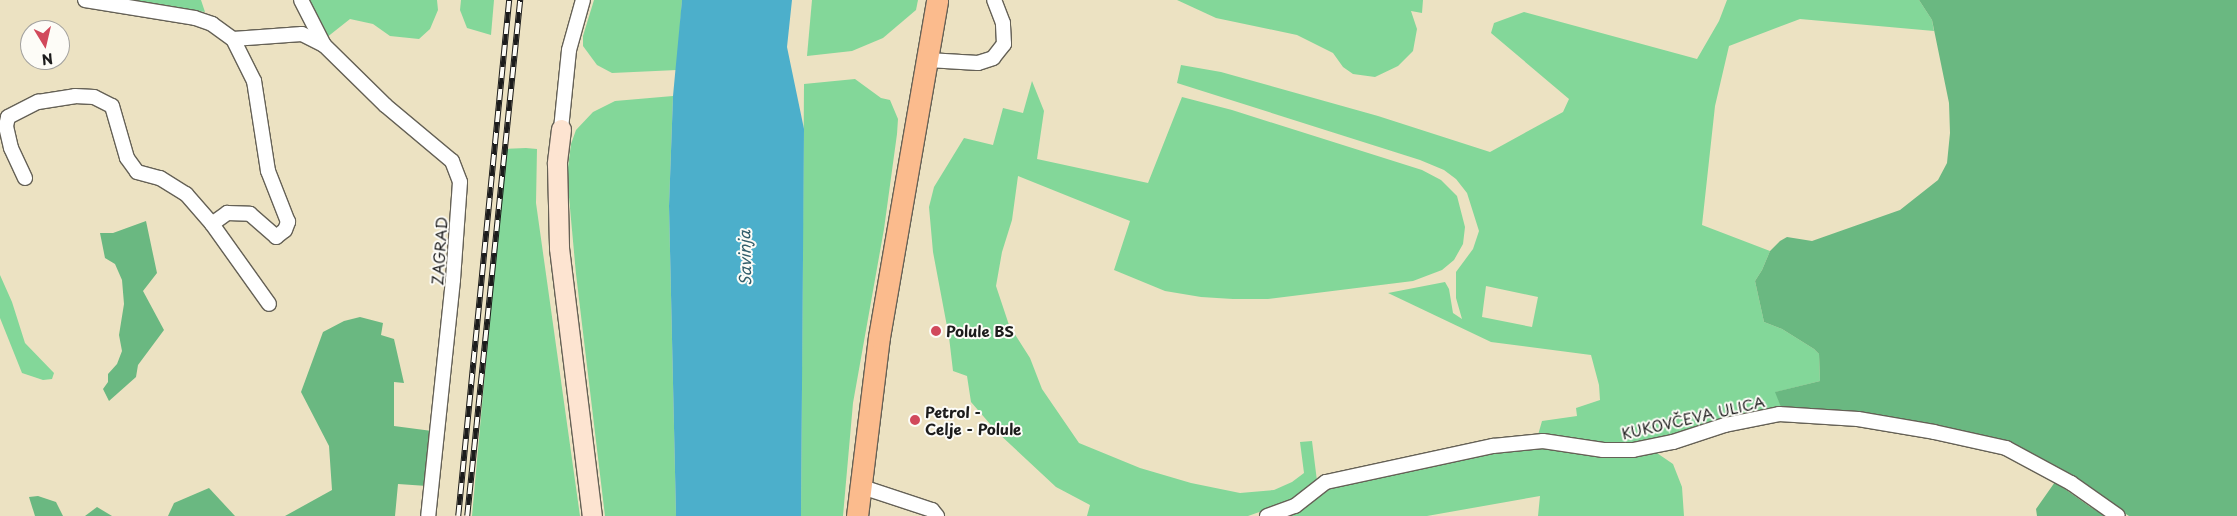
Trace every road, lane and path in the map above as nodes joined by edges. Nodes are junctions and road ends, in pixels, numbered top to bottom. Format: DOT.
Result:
graph roads {
  1 [pos="85,0"];
  2 [pos="301,0"];
  3 [pos="583,0"];
  4 [pos="937,0"];
  5 [pos="994,0"];
  6 [pos="233,39"];
  7 [pos="324,45"];
  8 [pos="928,60"];
  9 [pos="561,129"];
  10 [pos="25,178"];
  11 [pos="212,224"];
  12 [pos="269,304"];
  13 [pos="860,486"];
  14 [pos="935,513"];
  15 [pos="428,516"];
  16 [pos="592,516"];
  17 [pos="856,516"];
  18 [pos="1267,516"];
  19 [pos="2118,516"];
  1 -- 6 [label="street"];
  2 -- 7 [label="street, ZAGRAD"];
  3 -- 9 [label="street"];
  4 -- 8 [label="main road"];
  5 -- 8 [label="street"];
  6 -- 7 [label="street, ZAGRAD"];
  6 -- 11 [label="street"];
  7 -- 15 [label="street, ZAGRAD"];
  8 -- 13 [label="main road"];
  9 -- 16 [label="street"];
  10 -- 11 [label="street"];
  11 -- 12 [label="street"];
  13 -- 14 [label="street"];
  13 -- 17 [label="main road"];
  18 -- 19 [label="street, KUKOVČEVA ULICA"];
}
